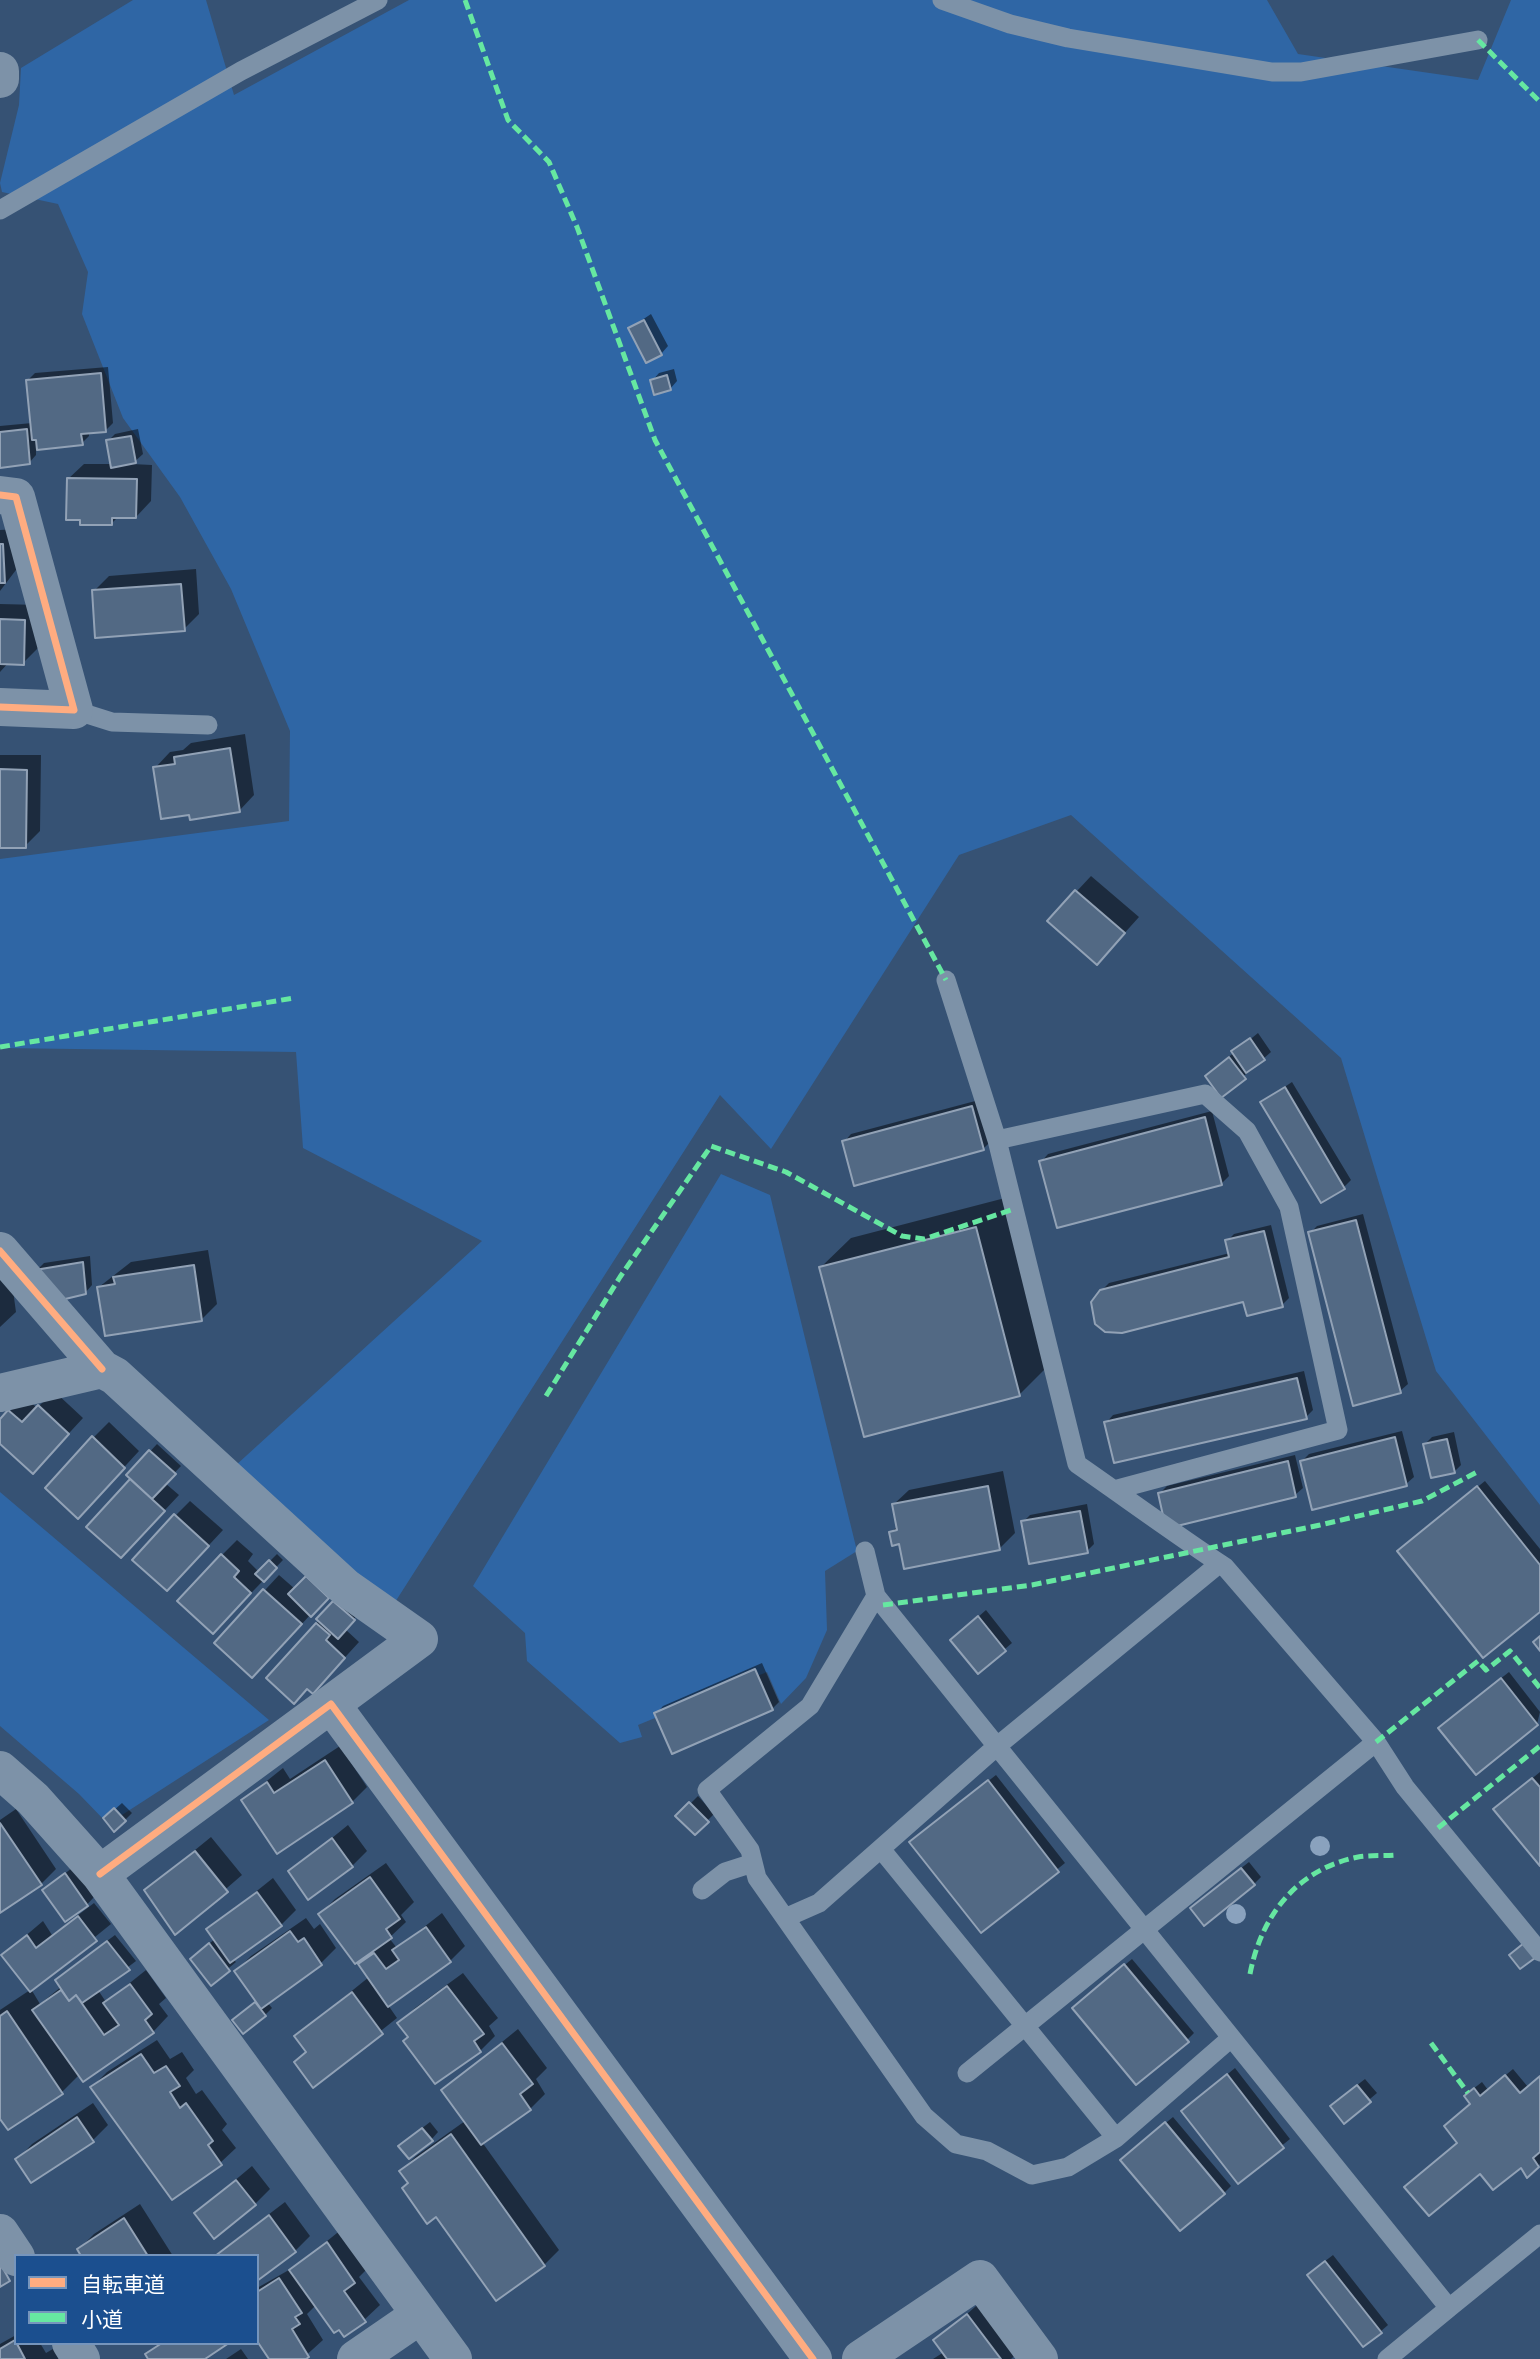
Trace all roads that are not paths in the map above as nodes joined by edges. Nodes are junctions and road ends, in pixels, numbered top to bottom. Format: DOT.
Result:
graph roads {
  1 [pos="378,0"];
  2 [pos="942,0"];
  3 [pos="1478,40"];
  4 [pos="0,71"];
  5 [pos="0,79"];
  6 [pos="0,210"];
  7 [pos="0,495"];
  8 [pos="0,707"];
  9 [pos="74,710"];
  10 [pos="208,725"];
  11 [pos="946,980"];
  12 [pos="997,1140"];
  13 [pos="0,1251"];
  14 [pos="102,1369"];
  15 [pos="0,1393"];
  16 [pos="1114,1490"];
  17 [pos="865,1550"];
  18 [pos="1219,1564"];
  19 [pos="876,1596"];
  20 [pos="331,1704"];
  21 [pos="1376,1742"];
  22 [pos="996,1747"];
  23 [pos="0,1770"];
  24 [pos="881,1849"];
  25 [pos="753,1863"];
  26 [pos="100,1874"];
  27 [pos="702,1890"];
  28 [pos="785,1918"];
  29 [pos="1142,1931"];
  30 [pos="1540,1952"];
  31 [pos="1026,2026"];
  32 [pos="1231,2038"];
  33 [pos="967,2073"];
  34 [pos="1116,2138"];
  35 [pos="0,2233"];
  36 [pos="1540,2234"];
  37 [pos="14,2254"];
  38 [pos="1448,2308"];
  39 [pos="420,2315"];
  40 [pos="356,2359"];
  41 [pos="453,2359"];
  42 [pos="813,2359"];
  43 [pos="861,2359"];
  44 [pos="1039,2359"];
  45 [pos="1387,2359"];
  1 -- 6 [label="lane"];
  2 -- 3 [label="lane"];
  4 -- 5 [label="street"];
  7 -- 9 [label="street"];
  8 -- 9 [label="street"];
  9 -- 10 [label="lane"];
  11 -- 12 [label="lane"];
  12 -- 16 [label="lane"];
  12 -- 16 [label="lane"];
  13 -- 14 [label="street"];
  14 -- 15 [label="street"];
  14 -- 20 [label="street"];
  16 -- 18 [label="lane"];
  17 -- 19 [label="lane"];
  18 -- 21 [label="lane"];
  18 -- 22 [label="lane"];
  19 -- 22 [label="lane"];
  19 -- 25 [label="lane"];
  20 -- 26 [label="street"];
  20 -- 42 [label="street"];
  21 -- 29 [label="lane"];
  21 -- 30 [label="lane"];
  22 -- 24 [label="lane"];
  22 -- 29 [label="lane"];
  23 -- 26 [label="street"];
  24 -- 28 [label="lane"];
  24 -- 31 [label="lane"];
  25 -- 27 [label="lane"];
  25 -- 28 [label="lane"];
  26 -- 39 [label="street"];
  28 -- 34 [label="lane"];
  29 -- 31 [label="lane"];
  29 -- 32 [label="lane"];
  31 -- 33 [label="lane"];
  31 -- 34 [label="lane"];
  32 -- 34 [label="lane"];
  32 -- 38 [label="lane"];
  35 -- 37 [label="street"];
  36 -- 38 [label="lane"];
  38 -- 45 [label="lane"];
  39 -- 40 [label="street"];
  39 -- 41 [label="street"];
  43 -- 44 [label="street"];
}
